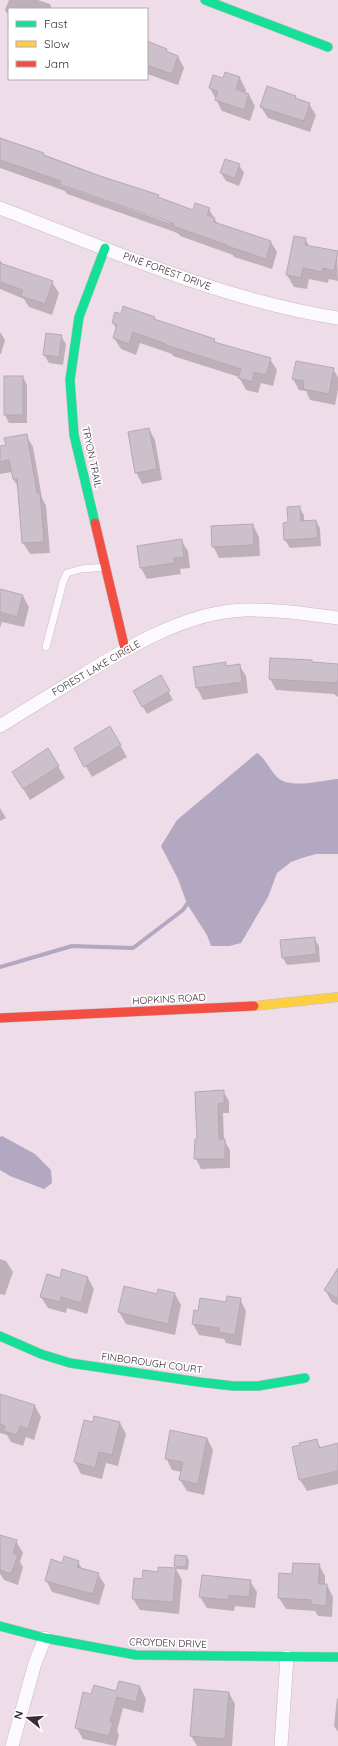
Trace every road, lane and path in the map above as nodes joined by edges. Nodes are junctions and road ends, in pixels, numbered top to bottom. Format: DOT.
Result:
graph roads {
  1 [pos="205,0"];
  2 [pos="328,47"];
  3 [pos="0,208"];
  4 [pos="105,248"];
  5 [pos="338,318"];
  6 [pos="106,567"];
  7 [pos="338,618"];
  8 [pos="46,646"];
  9 [pos="125,649"];
  10 [pos="0,726"];
  11 [pos="338,997"];
  12 [pos="0,1018"];
  13 [pos="0,1336"];
  14 [pos="305,1378"];
  15 [pos="0,1626"];
  16 [pos="45,1638"];
  17 [pos="287,1657"];
  18 [pos="338,1657"];
  19 [pos="12,1746"];
  20 [pos="281,1746"];
  1 -- 2 [label="street"];
  3 -- 4 [label="street, PINE FOREST DRIVE"];
  4 -- 5 [label="street, PINE FOREST DRIVE"];
  4 -- 6 [label="street, TRYON TRAIL"];
  6 -- 8 [label="lane"];
  6 -- 9 [label="street, TRYON TRAIL"];
  7 -- 9 [label="street, FOREST LAKE CIRCLE"];
  9 -- 10 [label="street, FOREST LAKE CIRCLE"];
  11 -- 12 [label="street, HOPKINS ROAD"];
  13 -- 14 [label="street, FINBOROUGH COURT"];
  15 -- 16 [label="street, CROYDEN DRIVE"];
  16 -- 17 [label="street, CROYDEN DRIVE"];
  16 -- 19 [label="street"];
  17 -- 18 [label="street, CROYDEN DRIVE"];
  17 -- 20 [label="street"];
}
